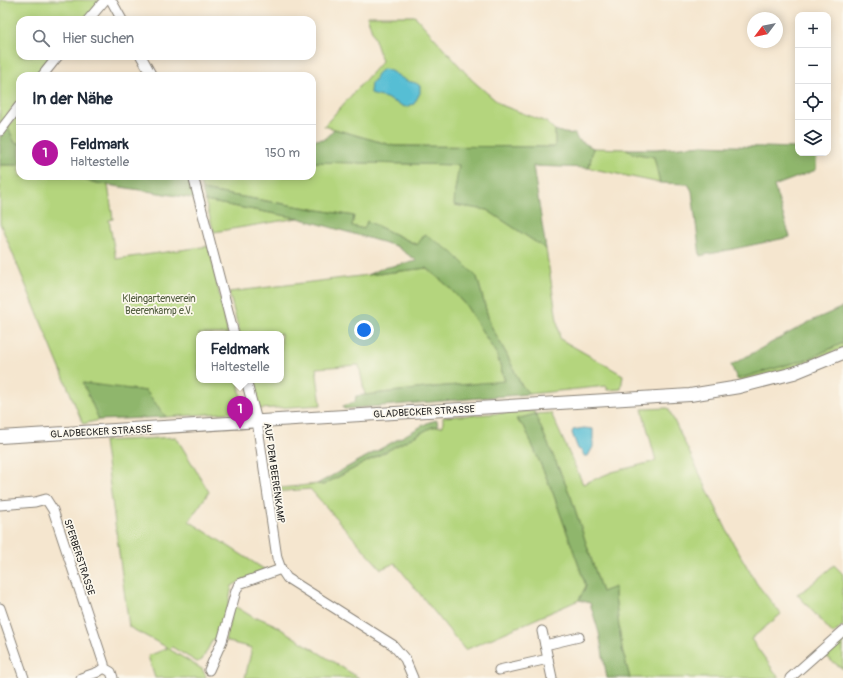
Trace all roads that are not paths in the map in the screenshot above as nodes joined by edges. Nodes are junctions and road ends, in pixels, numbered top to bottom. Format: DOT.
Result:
graph roads {
  1 [pos="105,0"];
  2 [pos="111,0"];
  3 [pos="91,16"];
  4 [pos="120,16"];
  5 [pos="55,60"];
  6 [pos="143,60"];
  7 [pos="45,72"];
  8 [pos="150,72"];
  9 [pos="16,110"];
  10 [pos="0,131"];
  11 [pos="194,180"];
  12 [pos="233,331"];
  13 [pos="843,353"];
  14 [pos="247,383"];
  15 [pos="257,422"];
  16 [pos="0,437"];
  17 [pos="0,505"];
  18 [pos="281,569"];
  19 [pos="0,608"];
  20 [pos="542,631"];
  21 [pos="843,631"];
  22 [pos="579,637"];
  23 [pos="545,644"];
  24 [pos="548,659"];
  25 [pos="104,668"];
  26 [pos="209,670"];
  27 [pos="499,670"];
  28 [pos="24,678"];
  29 [pos="81,678"];
  30 [pos="113,678"];
  31 [pos="413,678"];
  32 [pos="552,678"];
  33 [pos="790,678"];
  1 -- 3 [label="street"];
  2 -- 4 [label="street"];
  5 -- 7 [label="street"];
  6 -- 8 [label="street"];
  9 -- 10 [label="street"];
  11 -- 12 [label="street"];
  13 -- 15 [label="main road, GLADBECKER STRASSE"];
  14 -- 15 [label="street, AUF DEM BEERENKAMP"];
  15 -- 16 [label="main road, GLADBECKER STRASSE"];
  15 -- 18 [label="street, AUF DEM BEERENKAMP"];
  17 -- 25 [label="street, SPERBERSTRASSE"];
  18 -- 26 [label="street"];
  18 -- 31 [label="street, AUF DEM BEERENKAMP"];
  19 -- 28 [label="street"];
  20 -- 23 [label="street"];
  21 -- 33 [label="street"];
  22 -- 23 [label="street"];
  23 -- 24 [label="street"];
  24 -- 27 [label="street"];
  24 -- 32 [label="street"];
  25 -- 29 [label="street"];
  25 -- 30 [label="street, SPERBERSTRASSE"];
}
